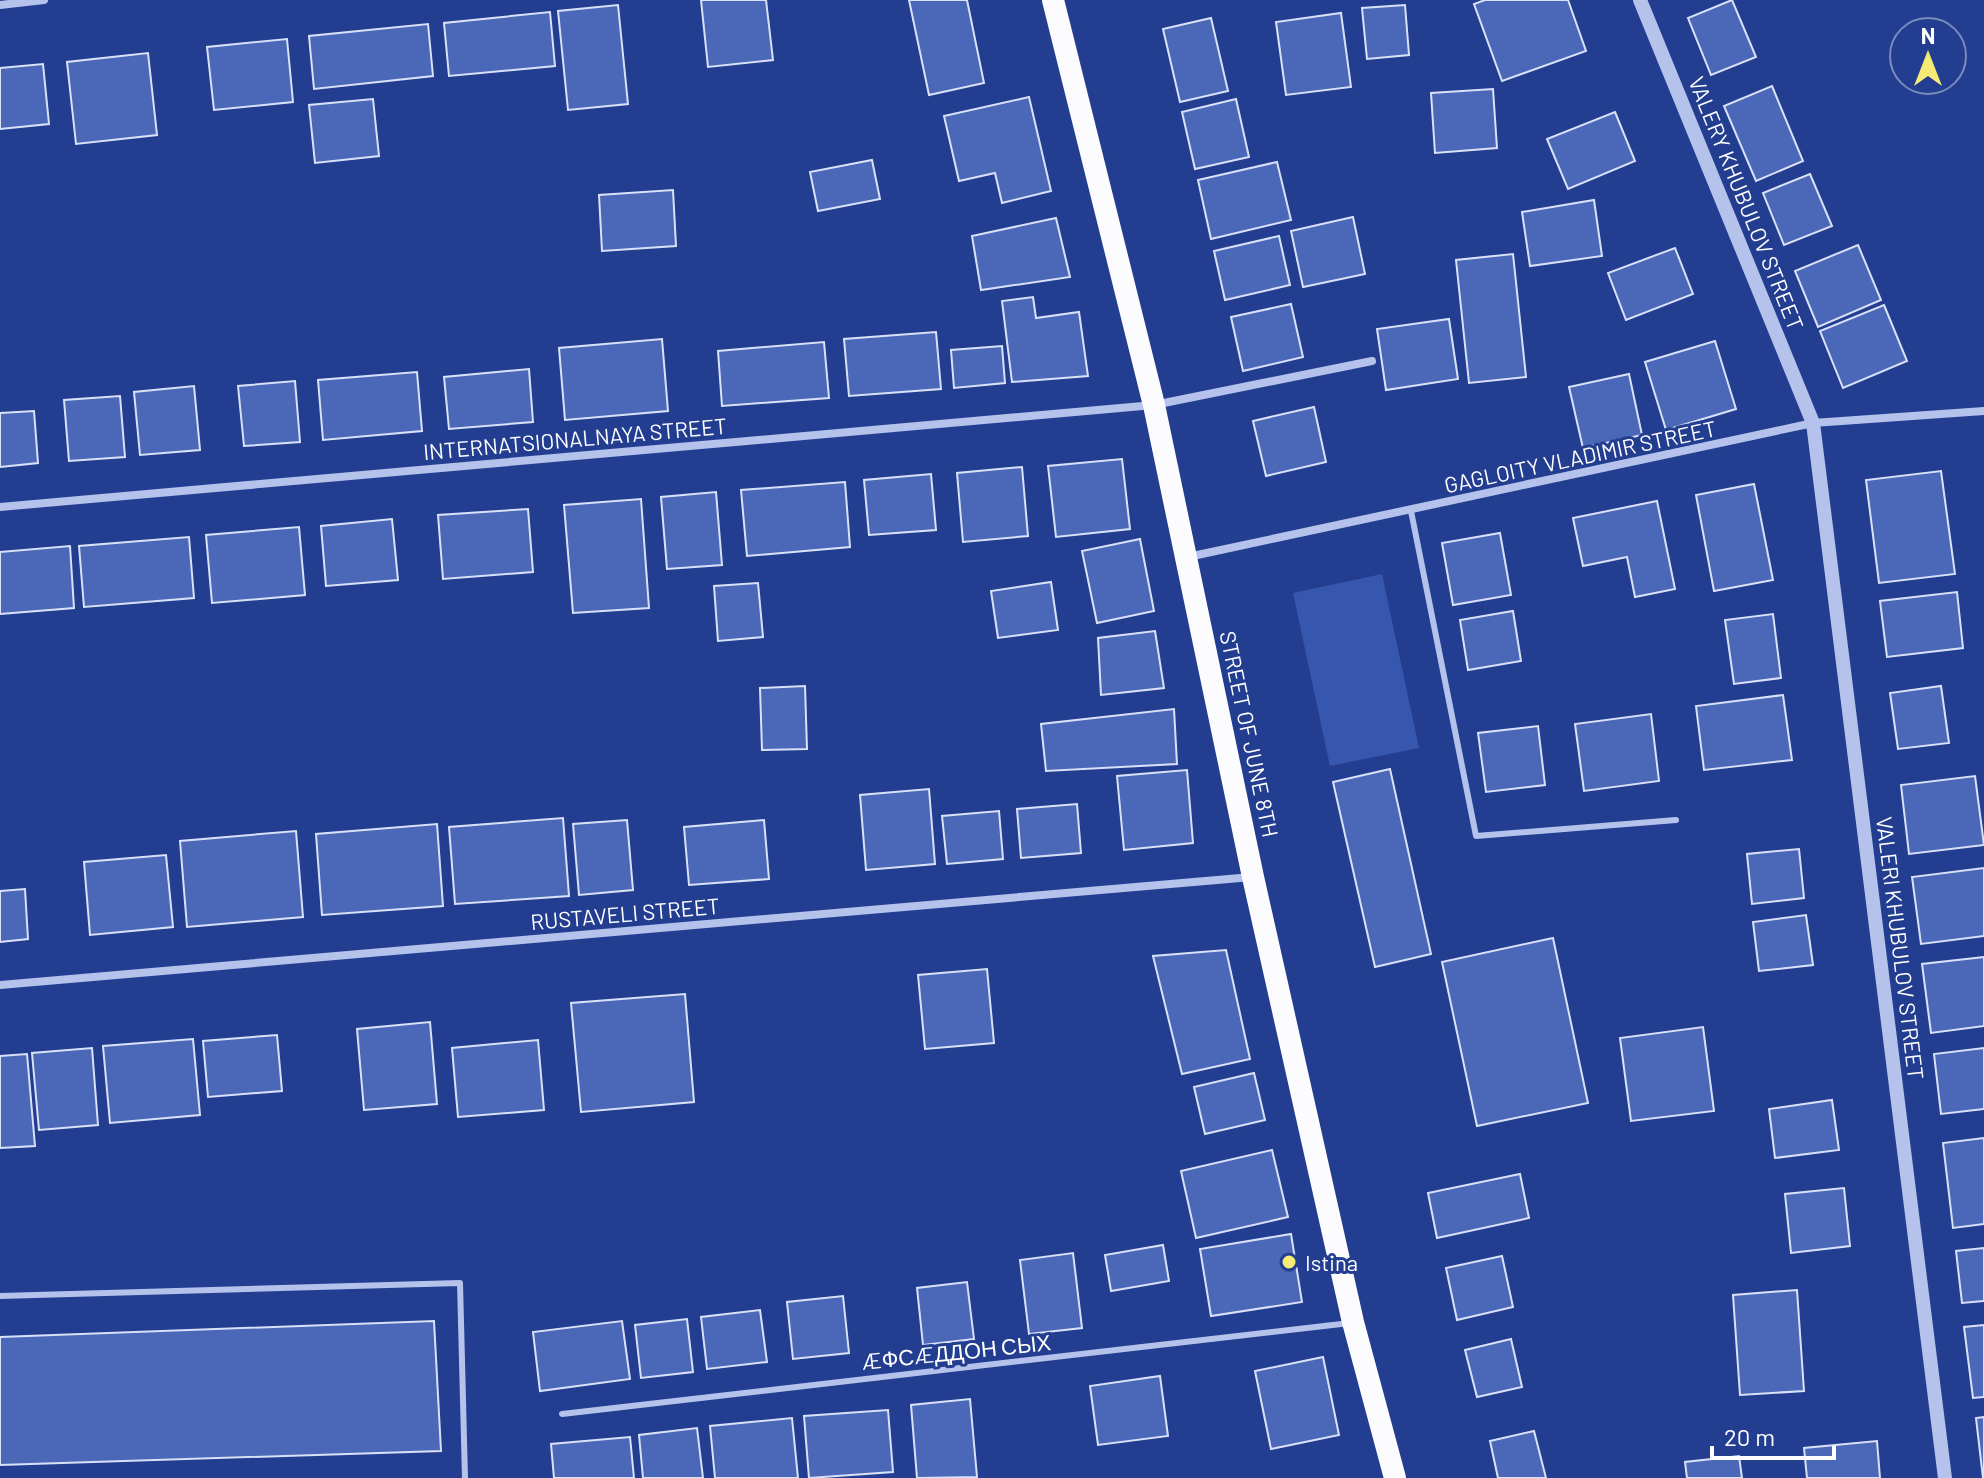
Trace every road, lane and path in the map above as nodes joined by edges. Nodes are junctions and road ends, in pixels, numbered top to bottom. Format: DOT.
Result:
graph roads {
  1 [pos="44,0"];
  2 [pos="1053,0"];
  3 [pos="1640,0"];
  4 [pos="0,5"];
  5 [pos="1372,361"];
  6 [pos="1154,405"];
  7 [pos="1984,411"];
  8 [pos="1813,423"];
  9 [pos="0,507"];
  10 [pos="1411,511"];
  11 [pos="1188,557"];
  12 [pos="1676,820"];
  13 [pos="1253,877"];
  14 [pos="0,985"];
  15 [pos="0,1296"];
  16 [pos="1353,1322"];
  17 [pos="562,1414"];
  18 [pos="465,1478"];
  19 [pos="1395,1478"];
  20 [pos="1945,1478"];
  1 -- 4 [label="street"];
  2 -- 6 [label="highway, STREET OF JUNE 8TH"];
  3 -- 8 [label="street, VALERY KHUBULOV STREET"];
  5 -- 6 [label="street, INTERNATSIONALNAYA STREET"];
  6 -- 9 [label="street, INTERNATSIONALNAYA STREET"];
  6 -- 11 [label="highway, STREET OF JUNE 8TH"];
  7 -- 8 [label="street, GAGLOITY VLADIMIR STREET"];
  8 -- 10 [label="street, GAGLOITY VLADIMIR STREET"];
  8 -- 20 [label="street, VALERI KHUBULOV STREET"];
  10 -- 11 [label="street, GAGLOITY VLADIMIR STREET"];
  10 -- 12 [label="lane"];
  11 -- 13 [label="highway, STREET OF JUNE 8TH"];
  13 -- 14 [label="street, RUSTAVELI STREET"];
  13 -- 16 [label="highway, STREET OF JUNE 8TH"];
  15 -- 18 [label="lane"];
  16 -- 17 [label="lane, ÆФСÆДДОН СЫХ"];
  16 -- 19 [label="highway, STREET OF JUNE 8TH"];
}
